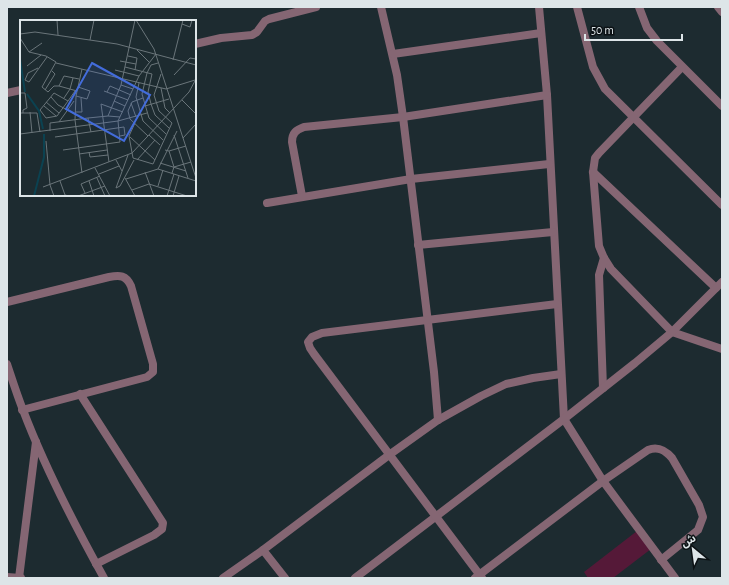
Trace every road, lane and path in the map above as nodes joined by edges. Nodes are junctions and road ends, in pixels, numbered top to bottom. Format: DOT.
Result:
graph roads {
  1 [pos="316,7"];
  2 [pos="381,7"];
  3 [pos="539,7"];
  4 [pos="577,7"];
  5 [pos="639,7"];
  6 [pos="718,7"];
  7 [pos="722,12"];
  8 [pos="541,33"];
  9 [pos="196,44"];
  10 [pos="393,54"];
  11 [pos="682,67"];
  12 [pos="20,90"];
  13 [pos="7,93"];
  14 [pos="546,95"];
  15 [pos="722,106"];
  16 [pos="403,117"];
  17 [pos="633,118"];
  18 [pos="549,164"];
  19 [pos="593,172"];
  20 [pos="411,179"];
  21 [pos="302,196"];
  22 [pos="267,202"];
  23 [pos="722,205"];
  24 [pos="553,232"];
  25 [pos="418,244"];
  26 [pos="604,258"];
  27 [pos="719,285"];
  28 [pos="7,302"];
  29 [pos="557,304"];
  30 [pos="428,320"];
  31 [pos="672,332"];
  32 [pos="722,349"];
  33 [pos="7,364"];
  34 [pos="562,374"];
  35 [pos="603,388"];
  36 [pos="80,394"];
  37 [pos="22,410"];
  38 [pos="564,419"];
  39 [pos="438,420"];
  40 [pos="36,442"];
  41 [pos="389,455"];
  42 [pos="603,481"];
  43 [pos="436,517"];
  44 [pos="263,550"];
  45 [pos="661,560"];
  46 [pos="96,564"];
  47 [pos="7,577"];
  48 [pos="479,577"];
  49 [pos="20,578"];
  50 [pos="104,578"];
  51 [pos="223,578"];
  52 [pos="285,578"];
  53 [pos="355,578"];
  54 [pos="675,578"];
  1 -- 9 [label="street"];
  2 -- 10 [label="street"];
  3 -- 8 [label="street"];
  4 -- 17 [label="street"];
  5 -- 11 [label="street"];
  6 -- 7 [label="street"];
  8 -- 10 [label="street"];
  8 -- 14 [label="street"];
  10 -- 16 [label="street"];
  11 -- 15 [label="street"];
  11 -- 17 [label="street"];
  12 -- 13 [label="street"];
  14 -- 16 [label="street"];
  14 -- 18 [label="street"];
  16 -- 20 [label="street"];
  16 -- 21 [label="street"];
  17 -- 19 [label="street"];
  17 -- 23 [label="street"];
  18 -- 20 [label="street"];
  18 -- 24 [label="street"];
  19 -- 26 [label="street"];
  19 -- 27 [label="street"];
  20 -- 21 [label="street"];
  20 -- 25 [label="street"];
  21 -- 22 [label="street"];
  24 -- 25 [label="street"];
  24 -- 29 [label="street"];
  25 -- 30 [label="street"];
  26 -- 31 [label="street"];
  26 -- 35 [label="street"];
  27 -- 31 [label="street"];
  28 -- 36 [label="street"];
  29 -- 30 [label="street"];
  29 -- 34 [label="street"];
  30 -- 39 [label="street"];
  30 -- 41 [label="street"];
  31 -- 32 [label="street"];
  31 -- 35 [label="street"];
  33 -- 37 [label="street"];
  34 -- 38 [label="street"];
  34 -- 39 [label="street"];
  35 -- 38 [label="street"];
  36 -- 37 [label="street"];
  36 -- 46 [label="street"];
  37 -- 40 [label="street"];
  38 -- 42 [label="street"];
  38 -- 43 [label="street"];
  39 -- 41 [label="street"];
  40 -- 46 [label="street"];
  40 -- 49 [label="street"];
  41 -- 43 [label="street"];
  41 -- 44 [label="street"];
  42 -- 45 [label="street"];
  42 -- 45 [label="street"];
  42 -- 48 [label="street"];
  43 -- 48 [label="street"];
  43 -- 53 [label="street"];
  44 -- 51 [label="street"];
  44 -- 52 [label="street"];
  45 -- 54 [label="street"];
  46 -- 50 [label="street"];
  47 -- 49 [label="street"];
}
